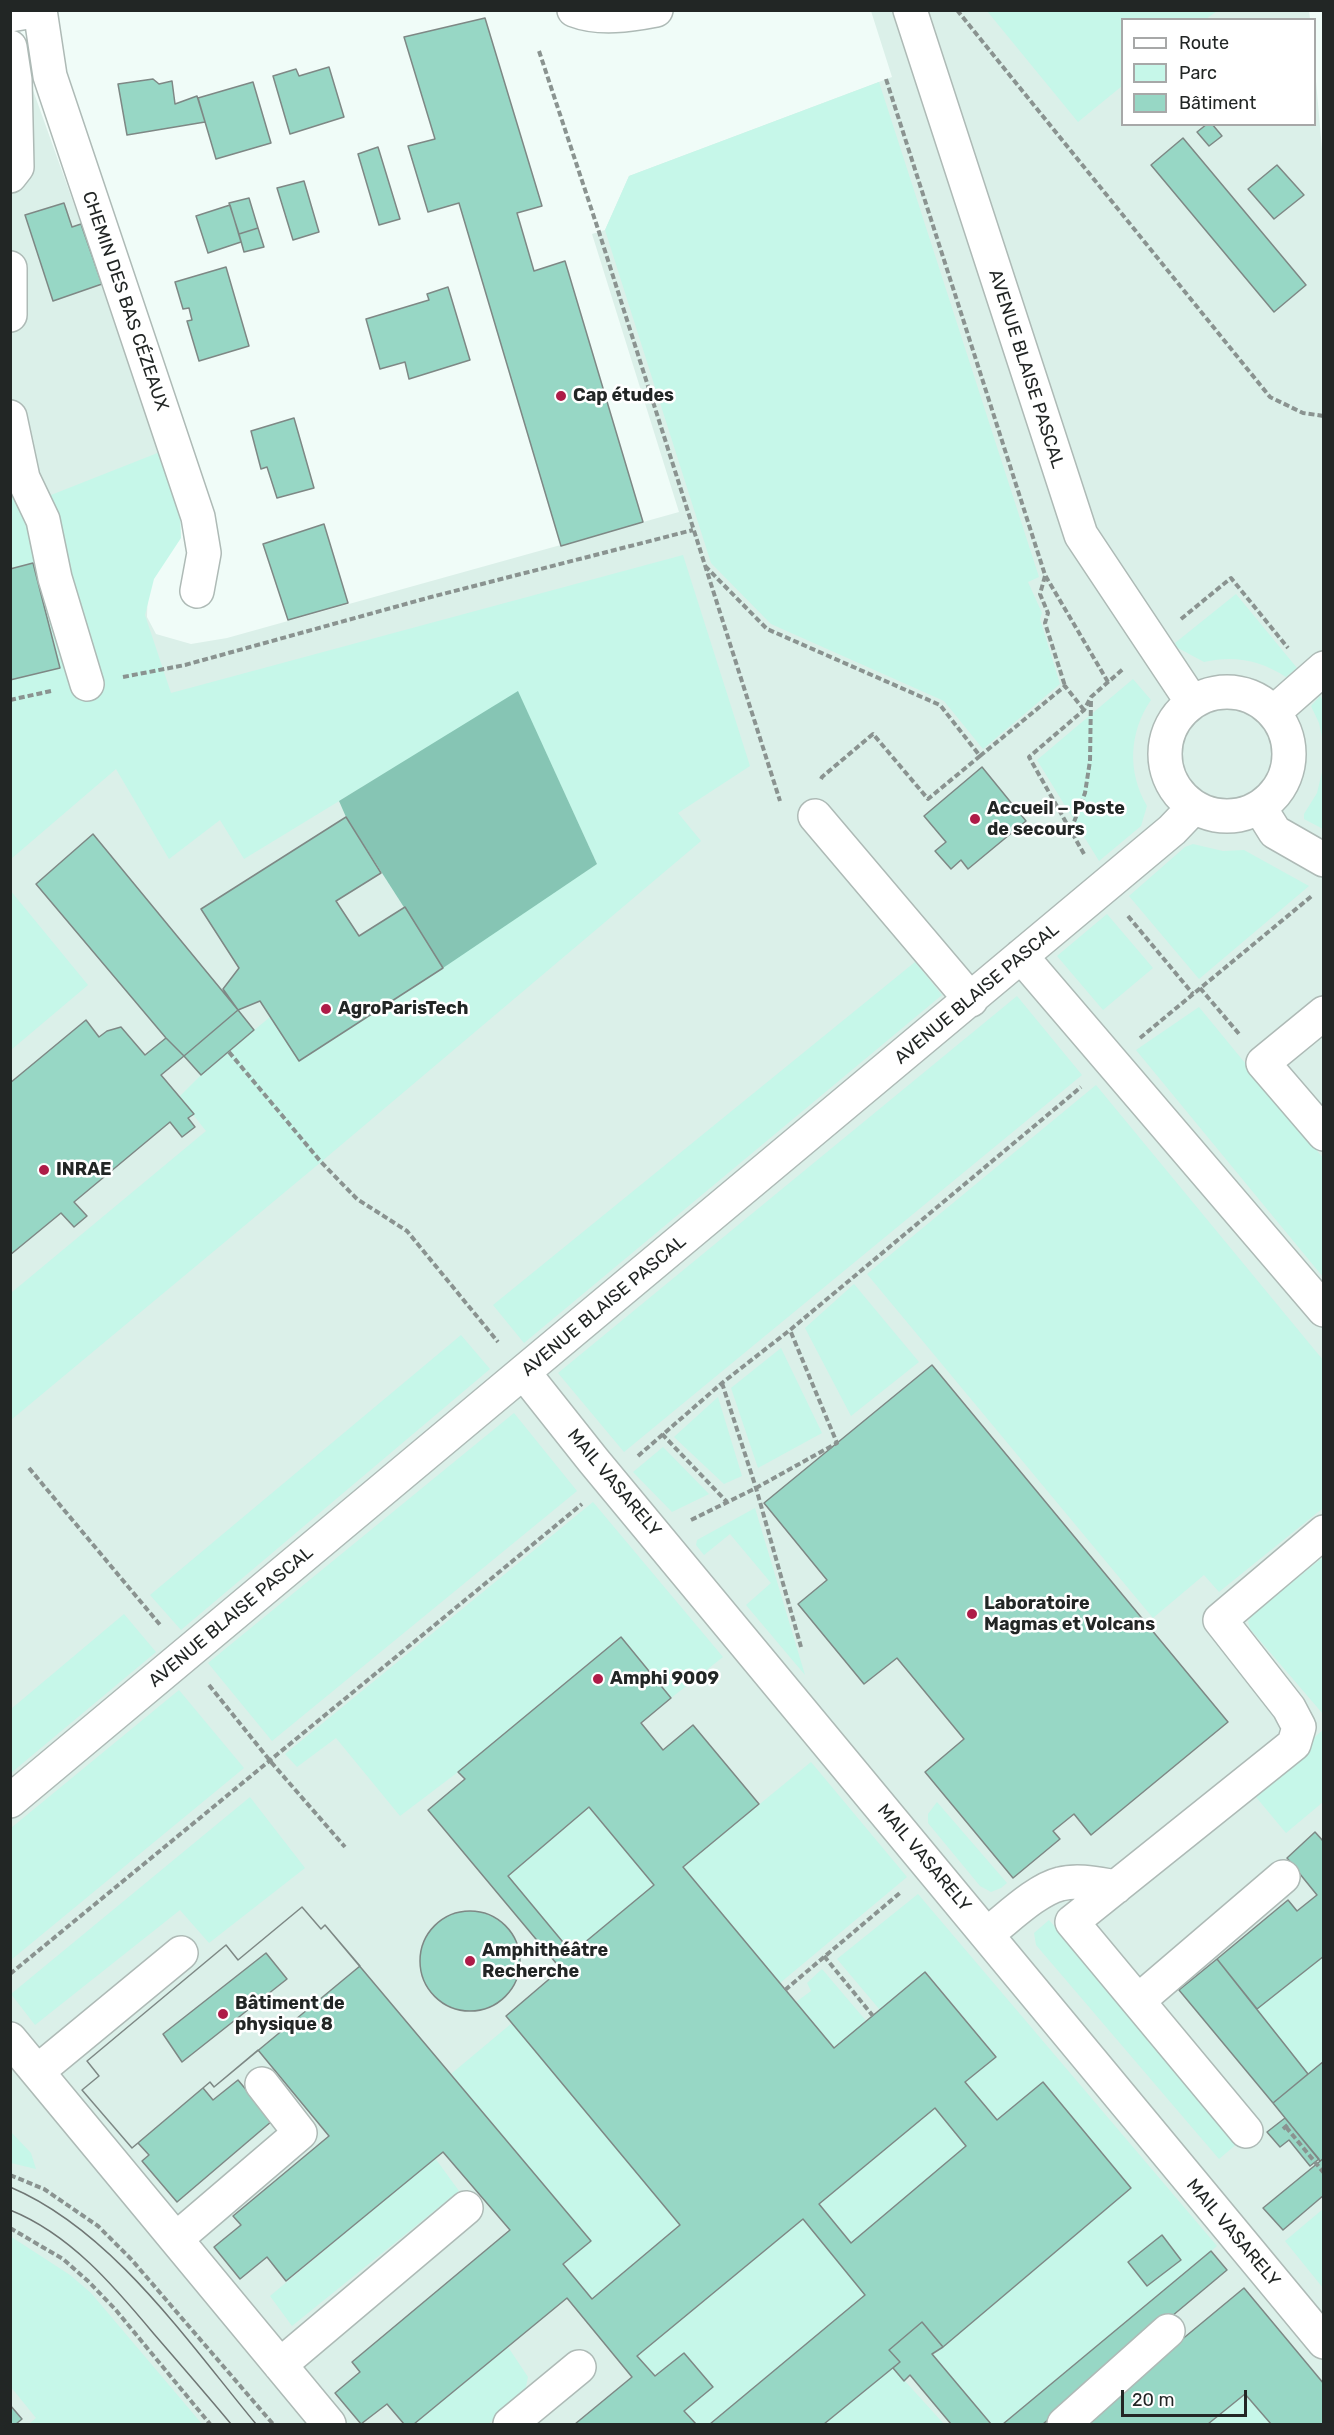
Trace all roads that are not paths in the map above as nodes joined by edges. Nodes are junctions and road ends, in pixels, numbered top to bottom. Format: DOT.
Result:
graph roads {
  1 [pos="40,10"];
  2 [pos="574,10"];
  3 [pos="656,10"];
  4 [pos="910,10"];
  5 [pos="10,15"];
  6 [pos="10,47"];
  7 [pos="10,177"];
  8 [pos="10,268"];
  9 [pos="10,315"];
  10 [pos="10,417"];
  11 [pos="197,591"];
  12 [pos="1318,673"];
  13 [pos="87,684"];
  14 [pos="1192,702"];
  15 [pos="1274,712"];
  16 [pos="1194,807"];
  17 [pos="1260,808"];
  18 [pos="815,816"];
  19 [pos="1323,860"];
  20 [pos="1021,956"];
  21 [pos="971,1000"];
  22 [pos="1323,1013"];
  23 [pos="1323,1134"];
  24 [pos="1323,1310"];
  25 [pos="524,1373"];
  26 [pos="1323,1532"];
  27 [pos="10,1801"];
  28 [pos="1283,1877"];
  29 [pos="1116,1887"];
  30 [pos="987,1935"];
  31 [pos="181,1953"];
  32 [pos="1138,2001"];
  33 [pos="10,2039"];
  34 [pos="38,2071"];
  35 [pos="262,2084"];
  36 [pos="1246,2131"];
  37 [pos="466,2208"];
  38 [pos="176,2239"];
  39 [pos="1168,2331"];
  40 [pos="1323,2343"];
  41 [pos="280,2365"];
  42 [pos="579,2367"];
  43 [pos="329,2424"];
  44 [pos="510,2424"];
  45 [pos="1064,2424"];
  1 -- 5 [label="street"];
  1 -- 11 [label="street, CHEMIN DES BAS CÉZEAUX"];
  2 -- 3 [label="street"];
  4 -- 14 [label="street, AVENUE BLAISE PASCAL"];
  6 -- 7 [label="street"];
  8 -- 9 [label="street"];
  10 -- 13 [label="street"];
  12 -- 15 [label="street"];
  14 -- 15 [label="street"];
  14 -- 16 [label="street"];
  15 -- 17 [label="street"];
  16 -- 17 [label="street"];
  16 -- 20 [label="street, AVENUE BLAISE PASCAL"];
  17 -- 19 [label="street"];
  18 -- 21 [label="street"];
  20 -- 21 [label="street, AVENUE BLAISE PASCAL"];
  20 -- 24 [label="street"];
  21 -- 25 [label="street, AVENUE BLAISE PASCAL"];
  22 -- 23 [label="street"];
  25 -- 27 [label="street, AVENUE BLAISE PASCAL"];
  25 -- 30 [label="street, MAIL VASARELY"];
  26 -- 29 [label="street"];
  28 -- 32 [label="street"];
  29 -- 30 [label="street"];
  29 -- 32 [label="street"];
  30 -- 40 [label="street, MAIL VASARELY"];
  31 -- 34 [label="street"];
  32 -- 36 [label="street"];
  33 -- 34 [label="street"];
  34 -- 38 [label="street"];
  35 -- 38 [label="street"];
  37 -- 41 [label="street"];
  38 -- 41 [label="street"];
  39 -- 45 [label="street"];
  41 -- 43 [label="street"];
  42 -- 44 [label="street"];
}
